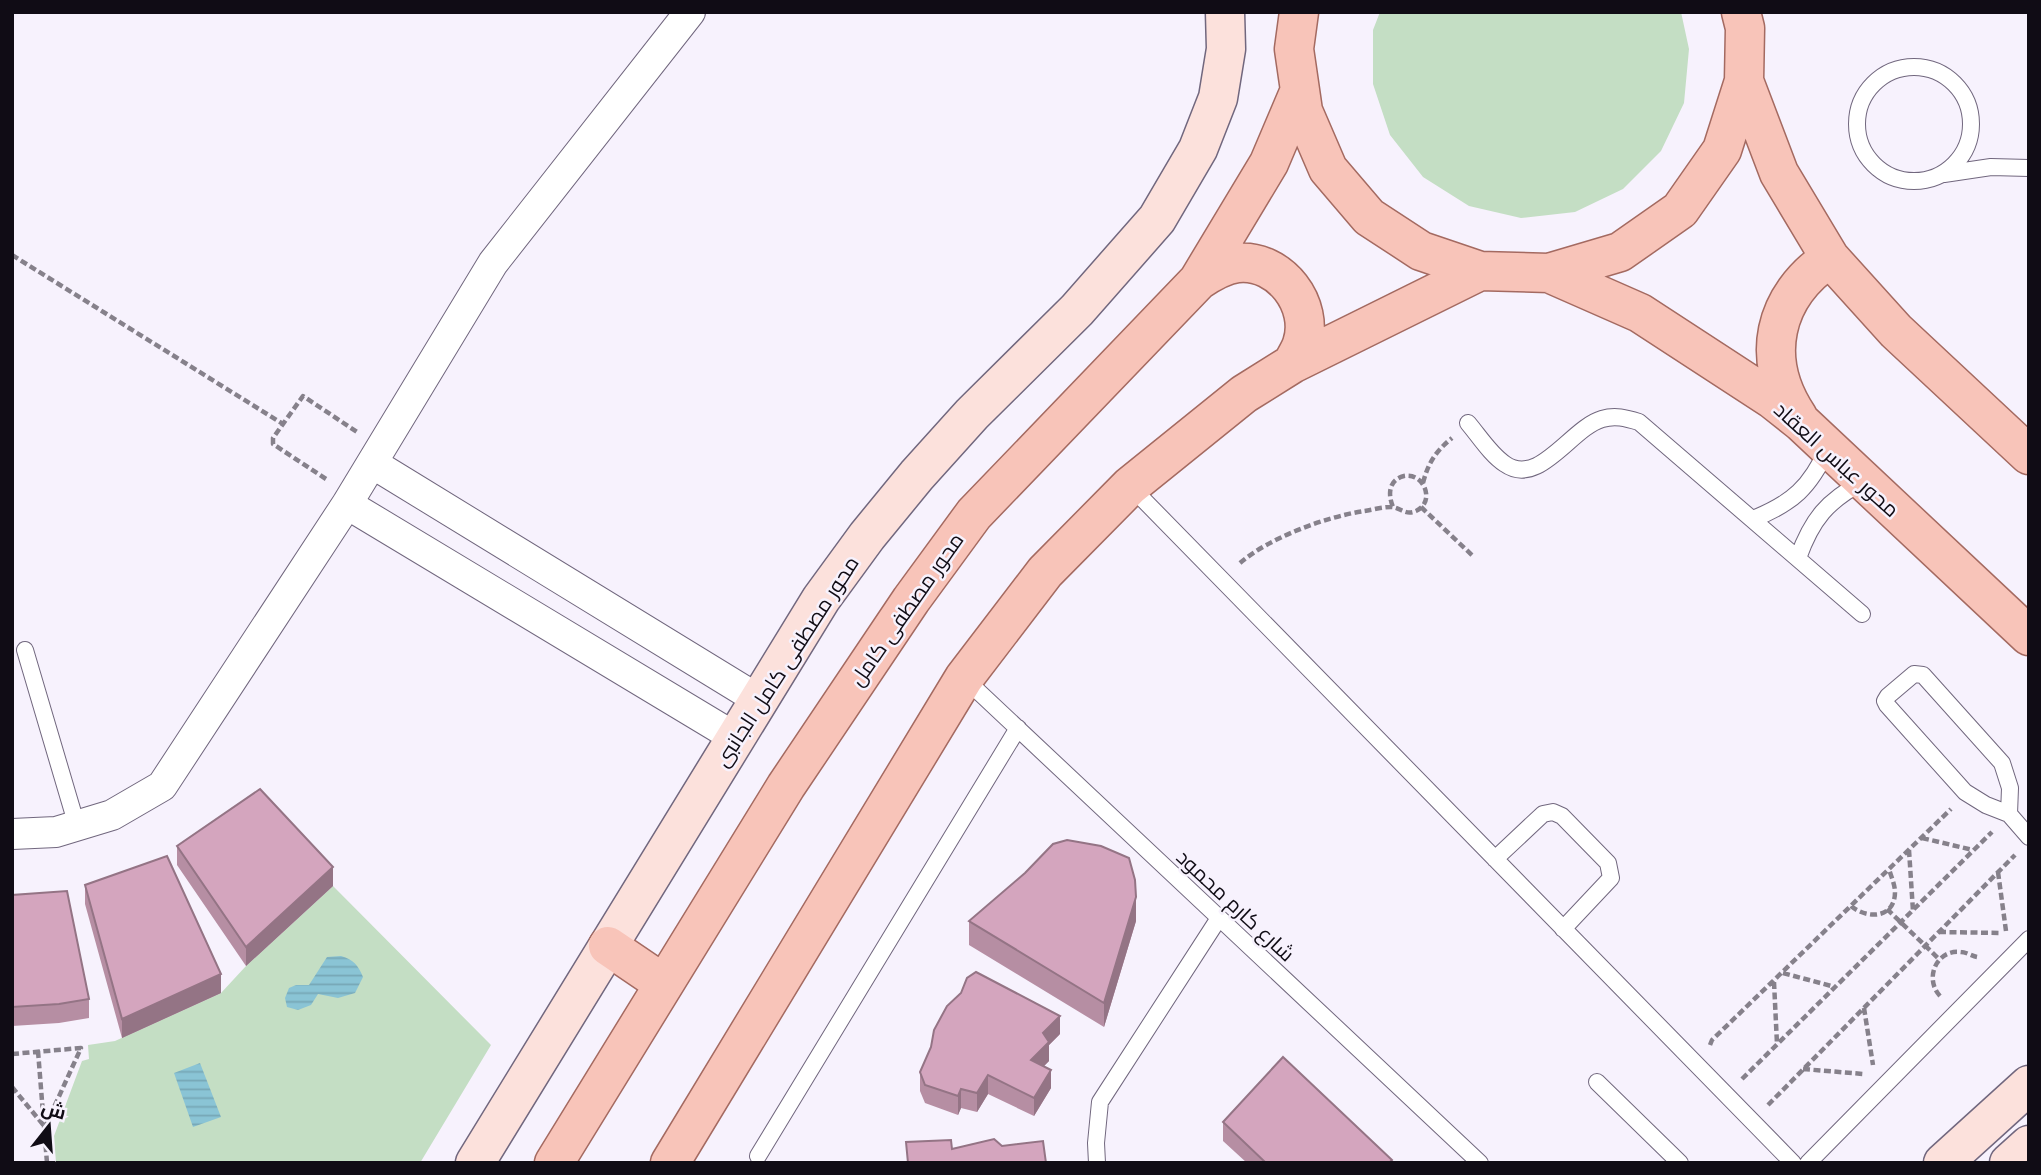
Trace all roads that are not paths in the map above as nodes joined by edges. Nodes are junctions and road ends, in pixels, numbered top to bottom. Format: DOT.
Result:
graph roads {
  1 [pos="690,12"];
  2 [pos="1225,12"];
  3 [pos="1741,12"];
  4 [pos="1296,16"];
  5 [pos="1744,81"];
  6 [pos="1300,90"];
  7 [pos="2029,168"];
  8 [pos="1944,174"];
  9 [pos="1830,258"];
  10 [pos="1480,271"];
  11 [pos="1549,273"];
  12 [pos="1199,281"];
  13 [pos="1292,364"];
  14 [pos="1468,423"];
  15 [pos="1814,435"];
  16 [pos="2029,455"];
  17 [pos="376,456"];
  18 [pos="1864,481"];
  19 [pos="1130,486"];
  20 [pos="349,500"];
  21 [pos="1753,519"];
  22 [pos="1798,558"];
  23 [pos="1862,614"];
  24 [pos="2029,636"];
  25 [pos="25,650"];
  26 [pos="964,678"];
  27 [pos="759,700"];
  28 [pos="1018,728"];
  29 [pos="736,737"];
  30 [pos="2010,814"];
  31 [pos="77,826"];
  32 [pos="12,834"];
  33 [pos="2029,837"];
  34 [pos="1495,859"];
  35 [pos="1219,918"];
  36 [pos="1563,929"];
  37 [pos="2029,939"];
  38 [pos="608,946"];
  39 [pos="664,984"];
  40 [pos="1597,1082"];
  41 [pos="2029,1085"];
  42 [pos="2029,1145"];
  43 [pos="758,1156"];
  44 [pos="475,1163"];
  45 [pos="554,1163"];
  46 [pos="670,1163"];
  47 [pos="1097,1163"];
  48 [pos="1480,1163"];
  49 [pos="1680,1163"];
  50 [pos="1793,1163"];
  51 [pos="1808,1163"];
  52 [pos="1943,1163"];
  53 [pos="2009,1163"];
  1 -- 17 [label="street"];
  2 -- 27 [label="street, محور مصطفى كامل الجانبى"];
  3 -- 5 [label="main road"];
  4 -- 6 [label="main road"];
  5 -- 9 [label="main road"];
  5 -- 11 [label="main road"];
  6 -- 10 [label="main road"];
  6 -- 12 [label="main road, محور مصطفى كامل"];
  7 -- 8 [label="lane"];
  8 -- 8 [label="lane"];
  9 -- 15 [label="main road"];
  9 -- 16 [label="main road"];
  10 -- 11 [label="main road"];
  10 -- 13 [label="main road"];
  11 -- 15 [label="main road, محور عباس العقاد"];
  12 -- 13 [label="main road"];
  12 -- 39 [label="main road, محور مصطفى كامل"];
  13 -- 19 [label="main road"];
  14 -- 21 [label="lane"];
  15 -- 18 [label="main road, محور عباس العقاد"];
  15 -- 21 [label="lane"];
  17 -- 20 [label="street"];
  17 -- 27 [label="street"];
  18 -- 22 [label="lane"];
  18 -- 24 [label="main road, محور عباس العقاد"];
  19 -- 26 [label="main road"];
  19 -- 34 [label="lane"];
  20 -- 29 [label="street"];
  20 -- 31 [label="street"];
  21 -- 22 [label="lane"];
  22 -- 23 [label="lane"];
  25 -- 31 [label="lane"];
  26 -- 28 [label="lane, شارع كارم محمود"];
  26 -- 46 [label="main road"];
  27 -- 29 [label="street, محور مصطفى كامل الجانبى"];
  28 -- 35 [label="lane, شارع كارم محمود"];
  28 -- 43 [label="lane"];
  29 -- 38 [label="street, محور مصطفى كامل الجانبى"];
  30 -- 30 [label="lane"];
  30 -- 33 [label="lane"];
  31 -- 32 [label="street"];
  34 -- 36 [label="lane"];
  34 -- 36 [label="lane"];
  35 -- 47 [label="lane"];
  35 -- 48 [label="lane, شارع كارم محمود"];
  36 -- 50 [label="lane"];
  37 -- 51 [label="lane"];
  38 -- 39 [label="main road"];
  38 -- 44 [label="street, محور مصطفى كامل الجانبى"];
  39 -- 45 [label="main road, محور مصطفى كامل"];
  40 -- 49 [label="lane"];
  41 -- 52 [label="street"];
  42 -- 53 [label="street"];
}
